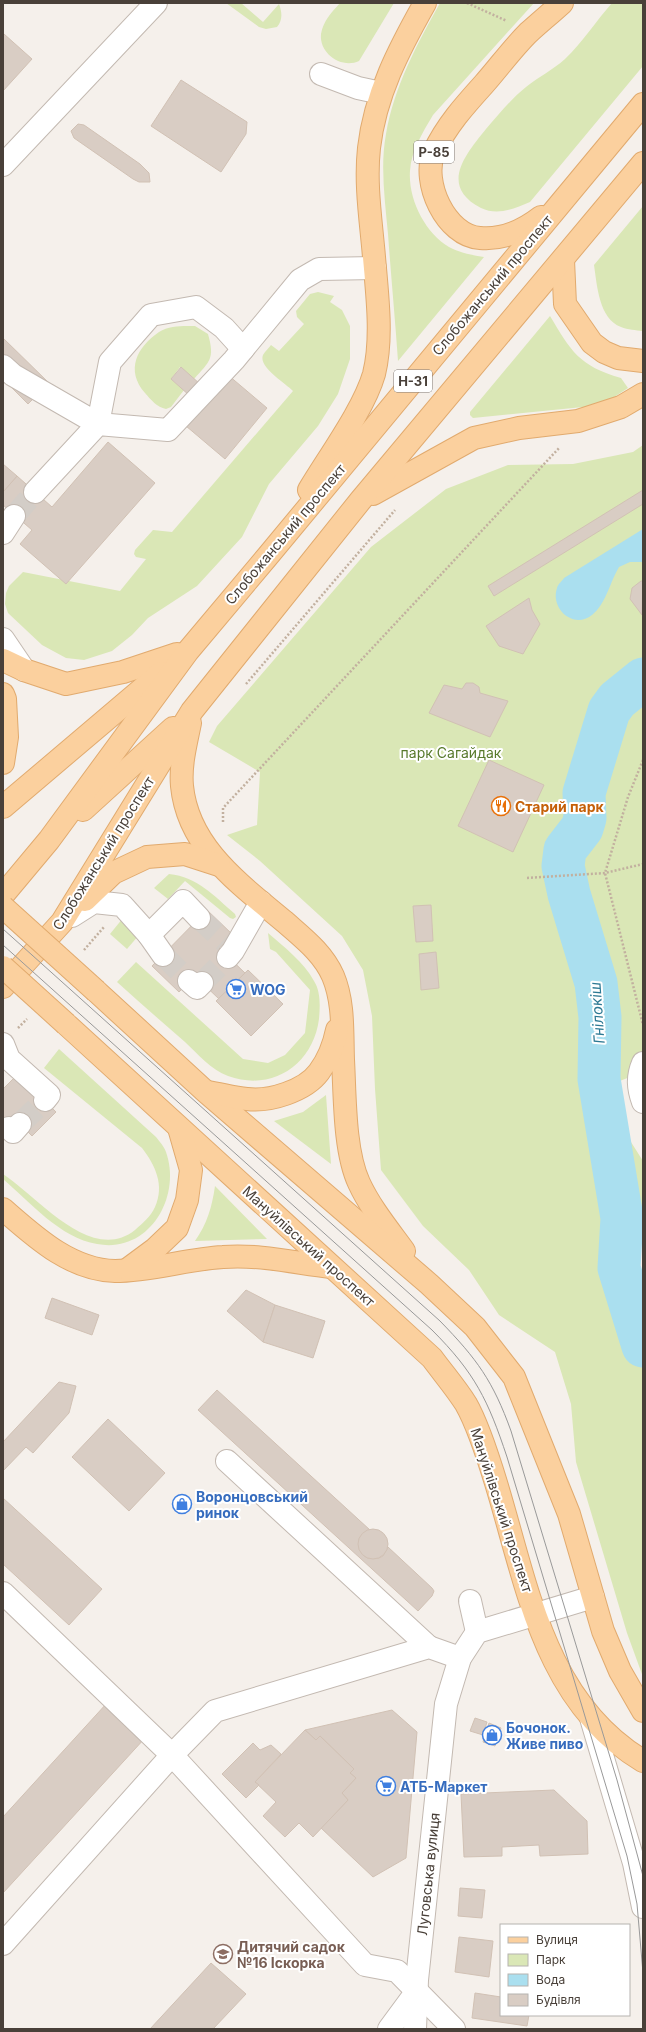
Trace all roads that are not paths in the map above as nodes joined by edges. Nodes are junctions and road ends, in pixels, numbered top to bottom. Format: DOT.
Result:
graph roads {
  1 [pos="156,3"];
  2 [pos="424,3"];
  3 [pos="562,3"];
  4 [pos="321,74"];
  5 [pos="381,93"];
  6 [pos="643,104"];
  7 [pos="643,163"];
  8 [pos="3,165"];
  9 [pos="559,205"];
  10 [pos="563,260"];
  11 [pos="375,268"];
  12 [pos="243,349"];
  13 [pos="643,361"];
  14 [pos="3,366"];
  15 [pos="643,394"];
  16 [pos="98,424"];
  17 [pos="35,492"];
  18 [pos="360,501"];
  19 [pos="267,557"];
  20 [pos="3,639"];
  21 [pos="188,651"];
  22 [pos="3,660"];
  23 [pos="24,670"];
  24 [pos="3,694"];
  25 [pos="192,711"];
  26 [pos="3,763"];
  27 [pos="3,807"];
  28 [pos="49,840"];
  29 [pos="219,865"];
  30 [pos="3,895"];
  31 [pos="261,902"];
  32 [pos="3,907"];
  33 [pos="200,918"];
  34 [pos="62,922"];
  35 [pos="149,935"];
  36 [pos="229,950"];
  37 [pos="163,956"];
  38 [pos="3,967"];
  39 [pos="3,987"];
  40 [pos="341,1013"];
  41 [pos="3,1044"];
  42 [pos="643,1063"];
  43 [pos="206,1092"];
  44 [pos="45,1100"];
  45 [pos="643,1102"];
  46 [pos="179,1128"];
  47 [pos="3,1209"];
  48 [pos="331,1267"];
  49 [pos="127,1270"];
  50 [pos="429,1284"];
  51 [pos="227,1460"];
  52 [pos="592,1597"];
  53 [pos="5,1598"];
  54 [pos="470,1600"];
  55 [pos="534,1614"];
  56 [pos="477,1632"];
  57 [pos="429,1647"];
  58 [pos="460,1658"];
  59 [pos="643,1711"];
  60 [pos="591,1718"];
  61 [pos="172,1755"];
  62 [pos="643,1761"];
  63 [pos="643,1907"];
  64 [pos="3,1944"];
  65 [pos="417,1991"];
  66 [pos="389,2029"];
  67 [pos="415,2029"];
  68 [pos="454,2029"];
  1 -- 8 [label="street"];
  2 -- 5 [label="main road"];
  3 -- 9 [label="main road, Р-85"];
  4 -- 5 [label="street"];
  5 -- 11 [label="main road"];
  6 -- 9 [label="main road, Слобожанський проспект / Н-31"];
  7 -- 10 [label="main road, Слобожанський проспект / Н-31"];
  9 -- 19 [label="main road, Слобожанський проспект / Н-31"];
  10 -- 13 [label="main road"];
  10 -- 18 [label="main road, Слобожанський проспект / Н-31"];
  11 -- 12 [label="street"];
  11 -- 19 [label="main road"];
  12 -- 16 [label="street"];
  12 -- 16 [label="street"];
  14 -- 16 [label="street"];
  15 -- 18 [label="main road"];
  16 -- 17 [label="street"];
  18 -- 25 [label="main road, Слобожанський проспект / Н-31"];
  19 -- 21 [label="main road, Слобожанський проспект / Н-31"];
  20 -- 23 [label="street"];
  21 -- 23 [label="main road"];
  21 -- 27 [label="main road, Слобожанський проспект / Н-31"];
  21 -- 28 [label="main road, Слобожанський проспект"];
  22 -- 23 [label="main road"];
  24 -- 26 [label="main road"];
  25 -- 28 [label="main road, Слобожанський проспект"];
  25 -- 29 [label="main road, Н-31"];
  25 -- 34 [label="main road, Слобожанський проспект"];
  28 -- 30 [label="main road, Слобожанський проспект"];
  29 -- 31 [label="main road, Н-31"];
  29 -- 34 [label="main road"];
  31 -- 36 [label="street"];
  31 -- 40 [label="main road, Н-31"];
  32 -- 43 [label="main road, bridge"];
  33 -- 35 [label="street"];
  34 -- 35 [label="street"];
  34 -- 39 [label="main road, Слобожанський проспект"];
  35 -- 37 [label="street"];
  38 -- 46 [label="main road, Мануйлівський проспект, bridge"];
  40 -- 43 [label="main road"];
  40 -- 50 [label="main road, Н-31"];
  41 -- 44 [label="street"];
  42 -- 45 [label="street"];
  43 -- 50 [label="main road"];
  46 -- 48 [label="main road, Мануйлівський проспект"];
  46 -- 49 [label="main road"];
  47 -- 49 [label="main road"];
  48 -- 49 [label="main road"];
  48 -- 55 [label="main road, Мануйлівський проспект"];
  50 -- 52 [label="main road, Н-31"];
  51 -- 57 [label="street"];
  52 -- 55 [label="street"];
  52 -- 59 [label="main road, Н-31"];
  53 -- 61 [label="street"];
  54 -- 56 [label="street"];
  55 -- 56 [label="street"];
  55 -- 60 [label="main road, Мануйлівський проспект"];
  56 -- 58 [label="street, Луговська вулиця"];
  57 -- 58 [label="street"];
  57 -- 61 [label="street"];
  58 -- 65 [label="street, Луговська вулиця"];
  60 -- 62 [label="main road, Мануйлівський проспект"];
  60 -- 63 [label="street"];
  61 -- 64 [label="street"];
  61 -- 65 [label="street"];
  65 -- 66 [label="street"];
  65 -- 67 [label="street, Луговська вулиця"];
  65 -- 68 [label="street"];
}
